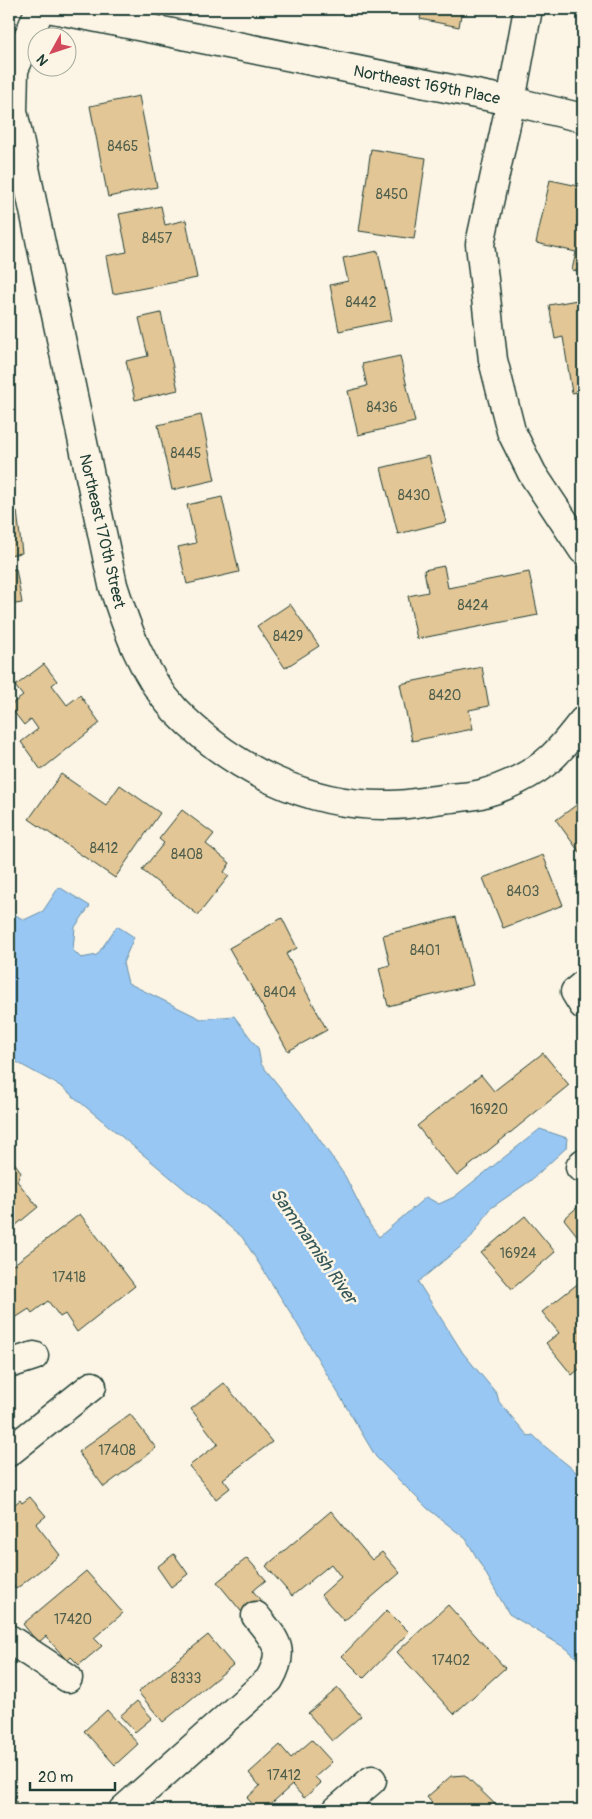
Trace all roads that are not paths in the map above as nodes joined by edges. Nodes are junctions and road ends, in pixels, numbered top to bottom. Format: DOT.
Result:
graph roads {
  1 [pos="40,9"];
  2 [pos="53,9"];
  3 [pos="528,9"];
  4 [pos="511,101"];
  5 [pos="583,118"];
  6 [pos="583,550"];
  7 [pos="583,720"];
  8 [pos="92,1386"];
  9 [pos="9,1452"];
  10 [pos="256,1616"];
  11 [pos="9,1639"];
  12 [pos="68,1678"];
  13 [pos="372,1780"];
  14 [pos="123,1810"];
  15 [pos="338,1810"];
  1 -- 7 [label="street, Northeast 170th Street"];
  2 -- 4 [label="street, Northeast 169th Place"];
  3 -- 4 [label="street"];
  4 -- 5 [label="street"];
  4 -- 6 [label="street, Northeast 169th Place"];
  8 -- 9 [label="street"];
  10 -- 14 [label="street"];
  11 -- 12 [label="street"];
  13 -- 15 [label="street"];
}
